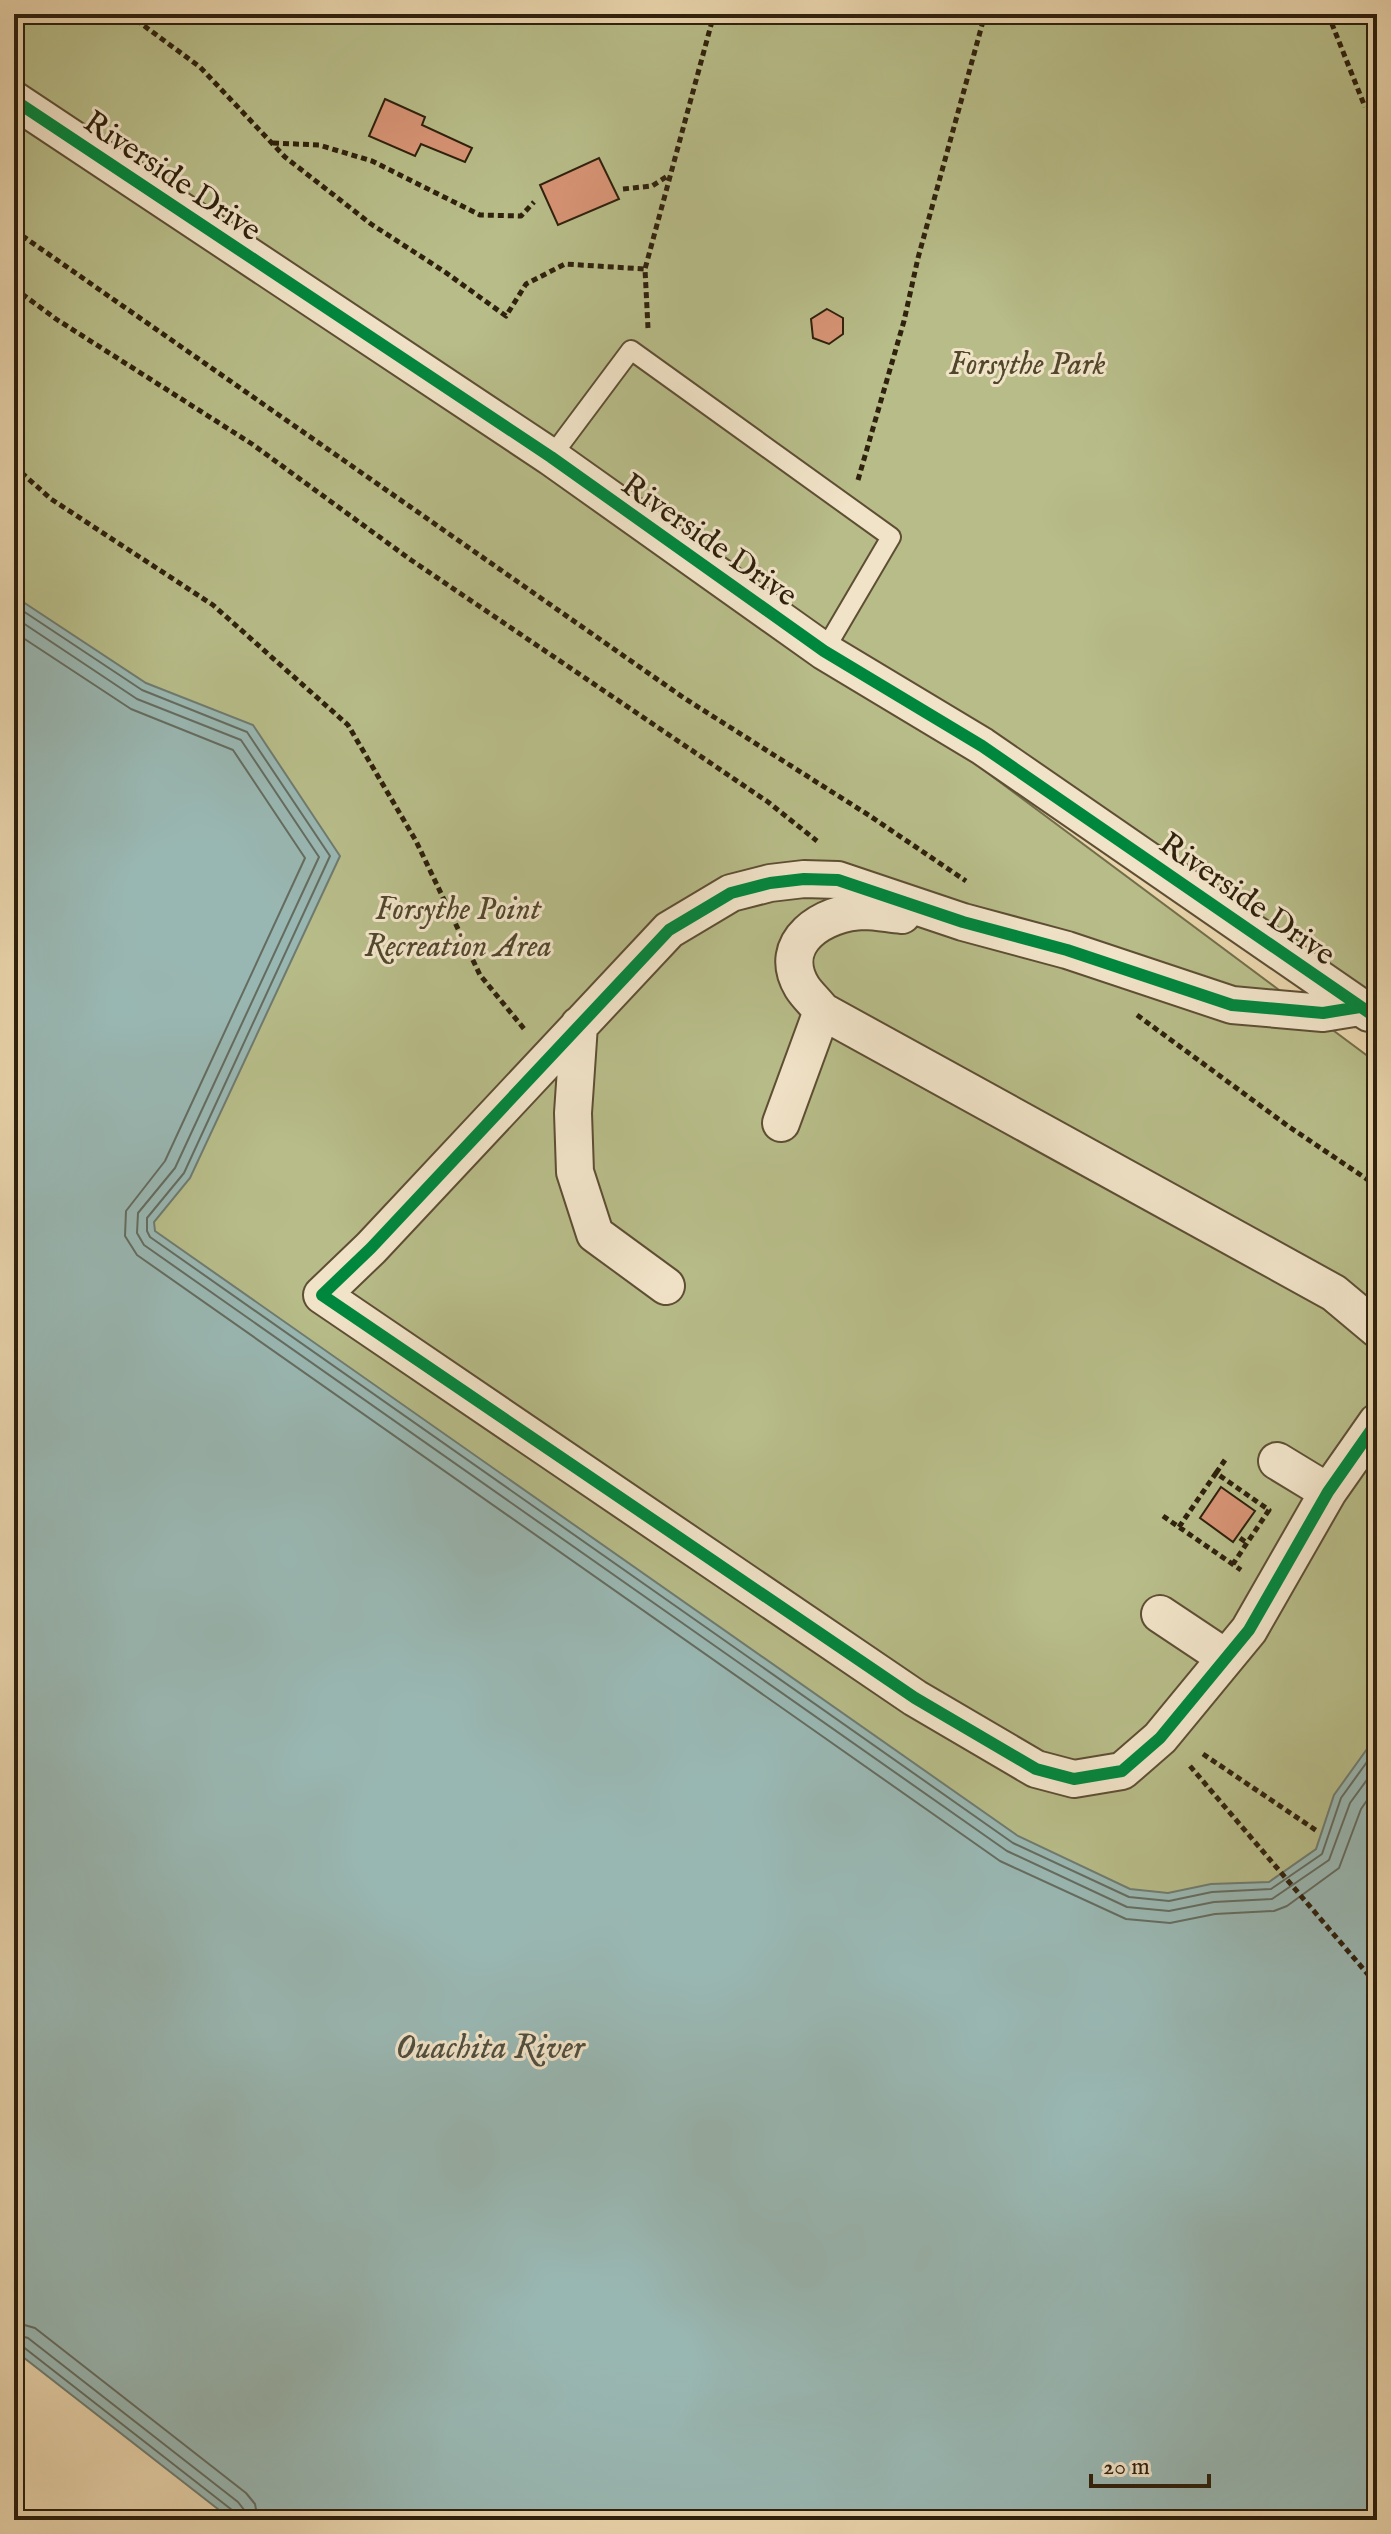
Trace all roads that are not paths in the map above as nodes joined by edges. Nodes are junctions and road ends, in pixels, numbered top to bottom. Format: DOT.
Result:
graph roads {
  1 [pos="14,100"];
  2 [pos="551,457"];
  3 [pos="824,651"];
  4 [pos="963,922"];
  5 [pos="822,1011"];
  6 [pos="1369,1013"];
  7 [pos="579,1025"];
  8 [pos="781,1123"];
  9 [pos="666,1286"];
  10 [pos="1377,1329"];
  11 [pos="1377,1422"];
  12 [pos="1277,1461"];
  13 [pos="1328,1492"];
  14 [pos="1160,1614"];
  15 [pos="1226,1658"];
  1 -- 2 [label="street, Riverside Drive"];
  2 -- 3 [label="street, Riverside Drive"];
  2 -- 3 [label="lane"];
  3 -- 6 [label="street, Riverside Drive"];
  4 -- 5 [label="street"];
  4 -- 6 [label="street"];
  4 -- 7 [label="street"];
  5 -- 8 [label="street"];
  5 -- 10 [label="street"];
  7 -- 9 [label="street"];
  7 -- 15 [label="street"];
  11 -- 13 [label="street"];
  12 -- 13 [label="street"];
  13 -- 15 [label="street"];
  14 -- 15 [label="street"];
}
